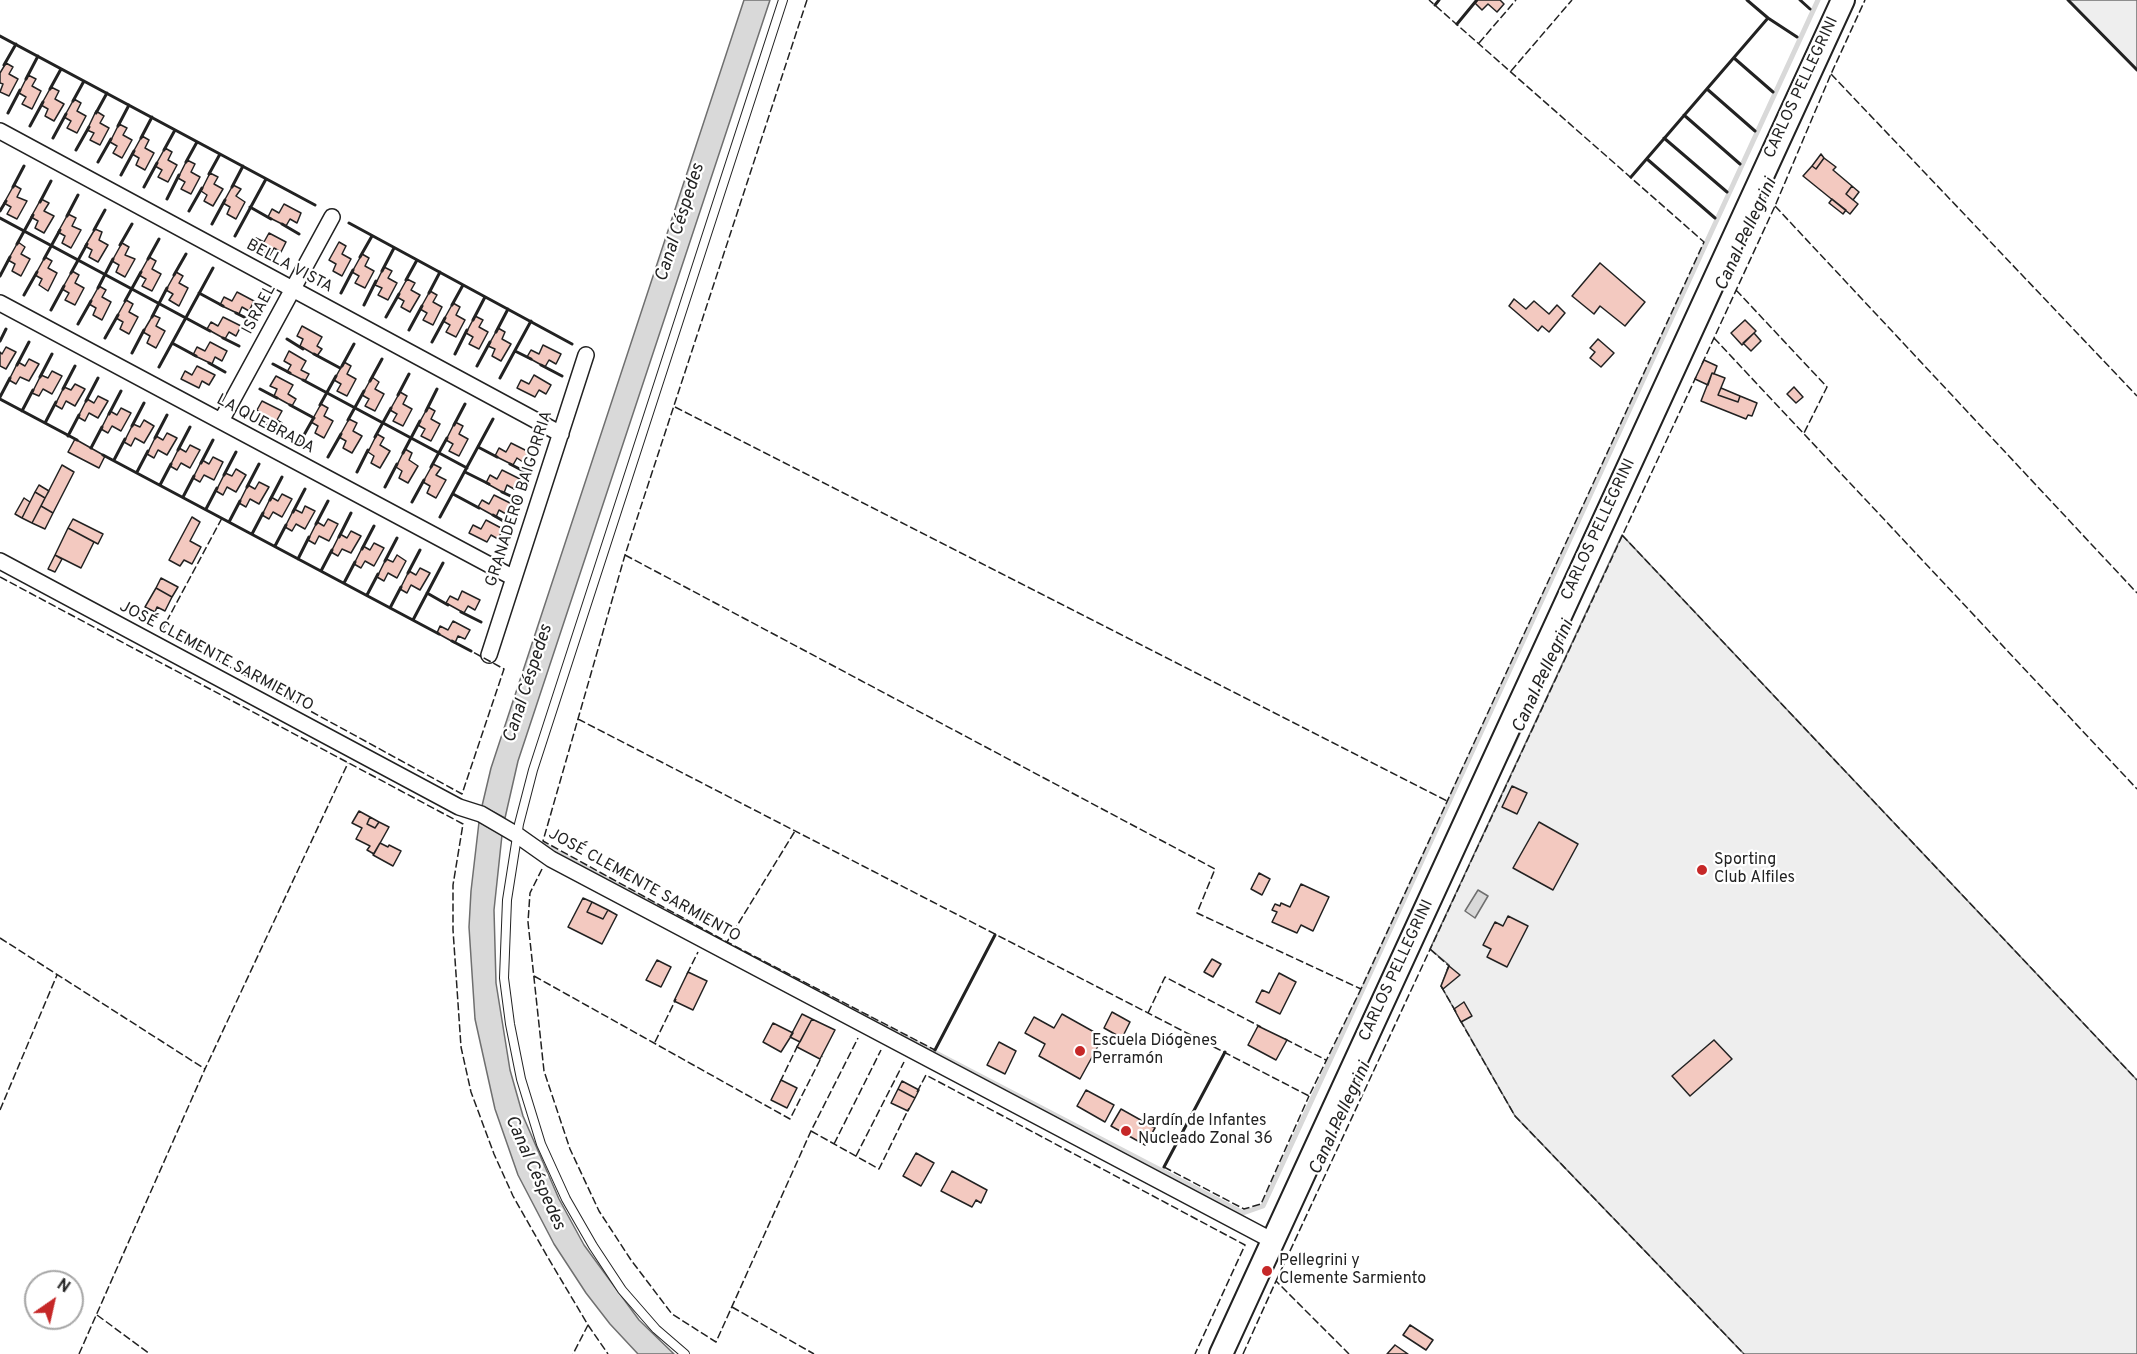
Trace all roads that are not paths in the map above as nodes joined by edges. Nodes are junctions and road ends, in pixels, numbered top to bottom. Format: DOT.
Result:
graph roads {
  1 [pos="783,0"];
  2 [pos="1843,0"];
  3 [pos="0,131"];
  4 [pos="332,217"];
  5 [pos="292,289"];
  6 [pos="0,303"];
  7 [pos="586,356"];
  8 [pos="221,422"];
  9 [pos="561,434"];
  10 [pos="0,561"];
  11 [pos="514,578"];
  12 [pos="489,655"];
  13 [pos="510,831"];
  14 [pos="1273,1241"];
  15 [pos="685,1354"];
  16 [pos="1221,1354"];
  1 -- 13 [label="lane"];
  2 -- 14 [label="main road, CARLOS PELLEGRINI"];
  3 -- 5 [label="street, BELLA VISTA"];
  4 -- 5 [label="street, ISRAEL"];
  5 -- 8 [label="street, ISRAEL"];
  5 -- 9 [label="street, BELLA VISTA"];
  6 -- 8 [label="street, LA QUEBRADA"];
  7 -- 9 [label="street, GRANADERO BAIGORRIA"];
  8 -- 11 [label="street, LA QUEBRADA"];
  9 -- 11 [label="street, GRANADERO BAIGORRIA"];
  10 -- 13 [label="street, JOSÉ CLEMENTE SARMIENTO"];
  11 -- 12 [label="street, GRANADERO BAIGORRIA"];
  13 -- 14 [label="street, JOSÉ CLEMENTE SARMIENTO"];
  13 -- 15 [label="lane"];
  14 -- 16 [label="main road, CARLOS PELLEGRINI"];
}
